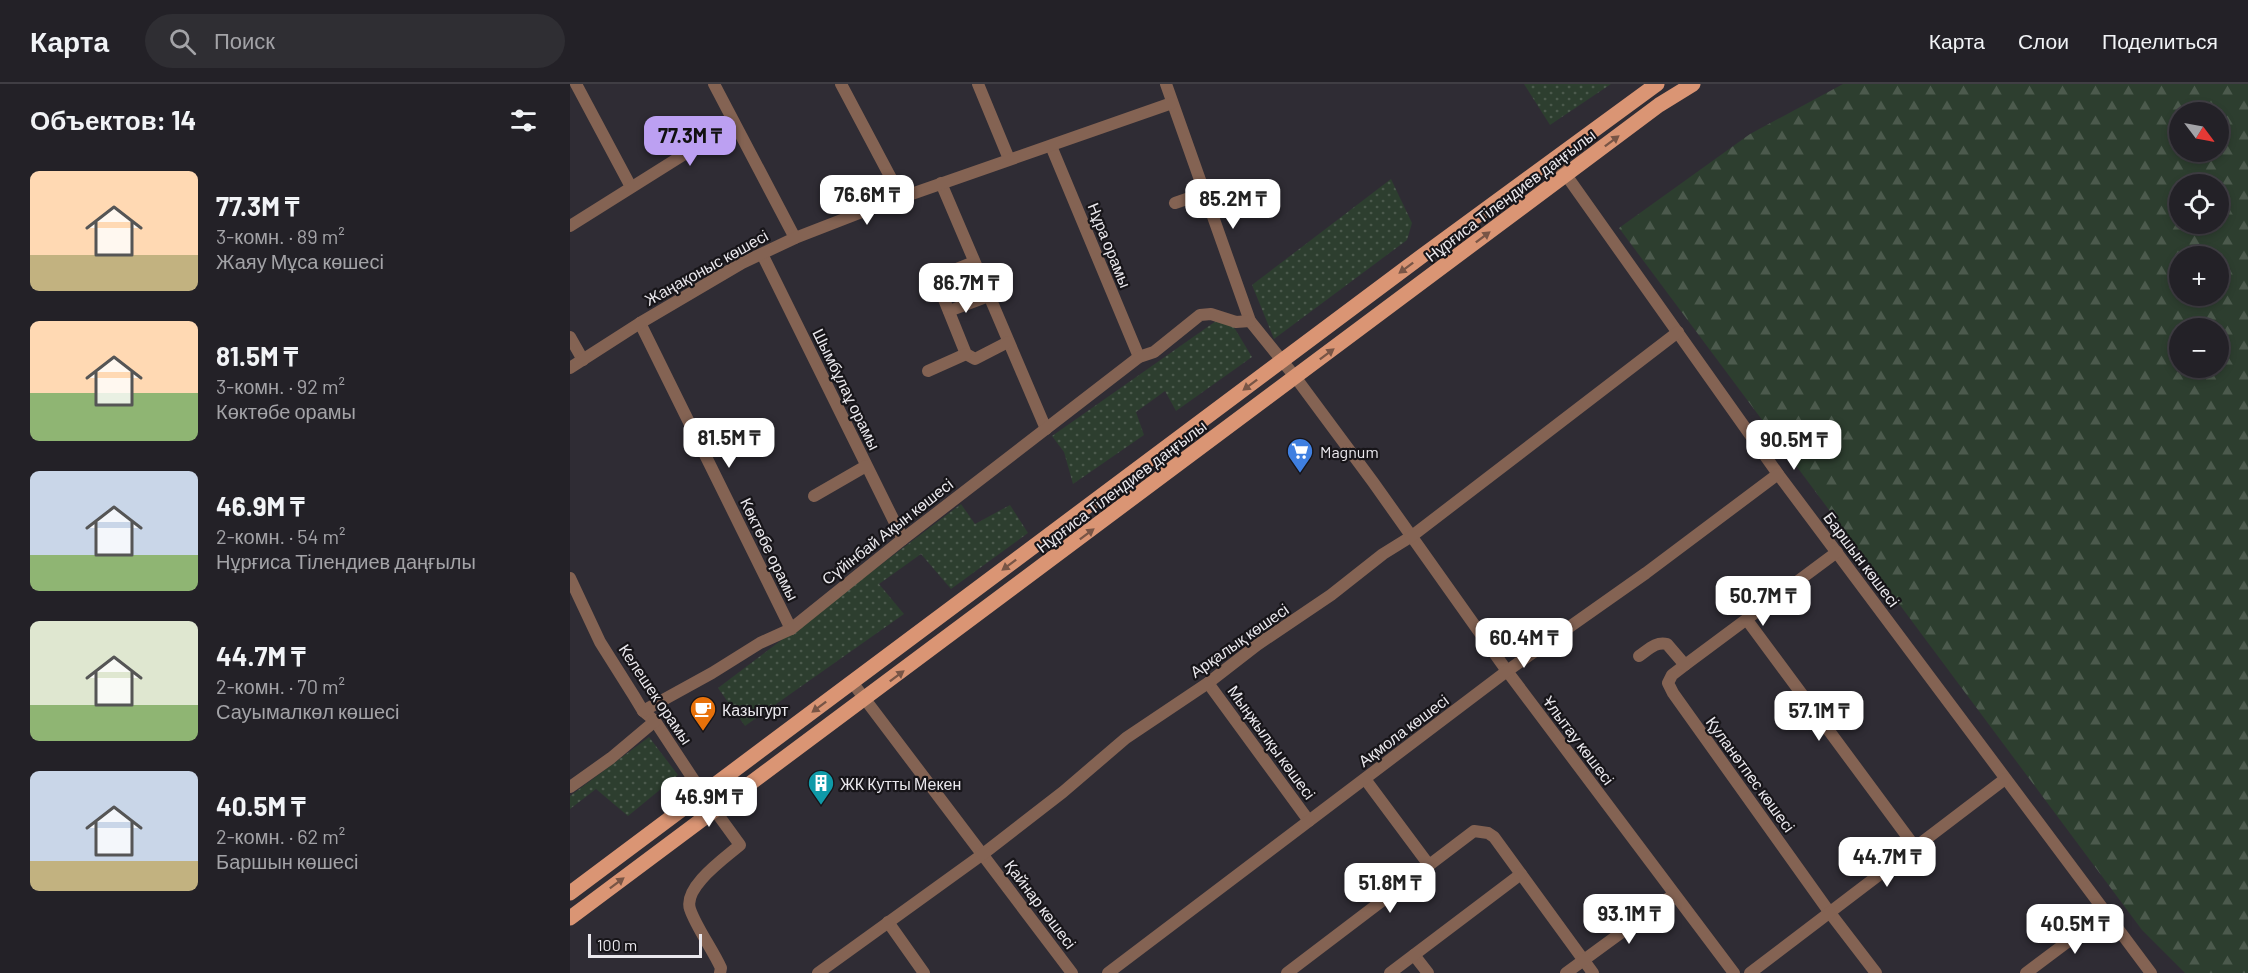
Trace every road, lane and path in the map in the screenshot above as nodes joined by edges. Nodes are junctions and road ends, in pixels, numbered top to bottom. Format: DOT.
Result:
graph roads {
  1 [pos="576,84"];
  2 [pos="714,84"];
  3 [pos="842,84"];
  4 [pos="978,84"];
  5 [pos="1167,84"];
  6 [pos="1657,84"];
  7 [pos="1693,84"];
  8 [pos="1172,103"];
  9 [pos="734,123"];
  10 [pos="1051,146"];
  11 [pos="1554,158"];
  12 [pos="1009,159"];
  13 [pos="1565,176"];
  14 [pos="941,183"];
  15 [pos="631,187"];
  16 [pos="1204,193"];
  17 [pos="901,197"];
  18 [pos="1175,203"];
  19 [pos="570,226"];
  20 [pos="795,238"];
  21 [pos="762,254"];
  22 [pos="974,262"];
  23 [pos="989,296"];
  24 [pos="949,311"];
  25 [pos="1250,321"];
  26 [pos="640,322"];
  27 [pos="1678,332"];
  28 [pos="570,337"];
  29 [pos="1008,342"];
  30 [pos="966,354"];
  31 [pos="1139,357"];
  32 [pos="583,360"];
  33 [pos="1282,361"];
  34 [pos="570,368"];
  35 [pos="928,371"];
  36 [pos="1296,378"];
  37 [pos="1046,429"];
  38 [pos="867,466"];
  39 [pos="1778,474"];
  40 [pos="813,496"];
  41 [pos="1412,536"];
  42 [pos="903,539"];
  43 [pos="1837,552"];
  44 [pos="570,578"];
  45 [pos="1747,620"];
  46 [pos="791,629"];
  47 [pos="1639,656"];
  48 [pos="1685,665"];
  49 [pos="1507,671"];
  50 [pos="852,682"];
  51 [pos="1208,683"];
  52 [pos="865,700"];
  53 [pos="643,711"];
  54 [pos="655,721"];
  55 [pos="1365,779"];
  56 [pos="2005,779"];
  57 [pos="570,787"];
  58 [pos="703,794"];
  59 [pos="715,810"];
  60 [pos="1308,821"];
  61 [pos="1915,847"];
  62 [pos="983,854"];
  63 [pos="1429,865"];
  64 [pos="1521,874"];
  65 [pos="570,893"];
  66 [pos="1674,894"];
  67 [pos="1830,912"];
  68 [pos="2106,914"];
  69 [pos="570,918"];
  70 [pos="888,922"];
  71 [pos="1414,955"];
  72 [pos="1583,960"];
  73 [pos="720,973"];
  74 [pos="818,973"];
  75 [pos="924,973"];
  76 [pos="1072,973"];
  77 [pos="1108,973"];
  78 [pos="1287,973"];
  79 [pos="1390,973"];
  80 [pos="1428,973"];
  81 [pos="1566,973"];
  82 [pos="1593,973"];
  83 [pos="1734,973"];
  84 [pos="1750,973"];
  85 [pos="1876,973"];
  86 [pos="2026,973"];
  87 [pos="2151,973"];
  1 -- 15 [label="street"];
  2 -- 9 [label="street"];
  3 -- 17 [label="street"];
  4 -- 12 [label="street"];
  5 -- 8 [label="street, Ұлытау көшесі"];
  6 -- 11 [label="main road, Нұрғиса Тілендиев даңғылы"];
  13 -- 7 [label="main road, Нұрғиса Тілендиев даңғылы, one-way"];
  8 -- 10 [label="street, Жаңақоныс көшесі"];
  8 -- 16 [label="street, Ұлытау көшесі"];
  9 -- 15 [label="street"];
  9 -- 20 [label="street"];
  10 -- 12 [label="street, Жаңақоныс көшесі"];
  10 -- 31 [label="street, Нұра орамы"];
  11 -- 13 [label="street, Баршын көшесі"];
  11 -- 33 [label="main road, Нұрғиса Тілендиев даңғылы, one-way"];
  12 -- 14 [label="street, Жаңақоныс көшесі"];
  13 -- 27 [label="street, Баршын көшесі"];
  36 -- 13 [label="main road, Нұрғиса Тілендиев даңғылы, one-way"];
  14 -- 17 [label="street, Жаңақоныс көшесі"];
  14 -- 22 [label="street"];
  15 -- 19 [label="street"];
  16 -- 18 [label="street"];
  16 -- 25 [label="street, Ұлытау көшесі"];
  17 -- 20 [label="street, Жаңақоныс көшесі"];
  20 -- 21 [label="street, Жаңақоныс көшесі"];
  21 -- 26 [label="street, Жаңақоныс көшесі"];
  21 -- 38 [label="street, Шымбұлаұ орамы"];
  22 -- 23 [label="street"];
  22 -- 24 [label="street"];
  23 -- 24 [label="street"];
  23 -- 29 [label="street"];
  24 -- 30 [label="street"];
  25 -- 31 [label="street, Сүйінбай Ақын көшесі"];
  25 -- 33 [label="street, Ұлытау көшесі"];
  26 -- 32 [label="street, Жаңақоныс көшесі"];
  26 -- 46 [label="street, Көктөбе орамы"];
  27 -- 39 [label="street, Баршын көшесі"];
  27 -- 41 [label="street, Арқалық көшесі"];
  28 -- 32 [label="street"];
  29 -- 30 [label="street"];
  29 -- 37 [label="street"];
  30 -- 35 [label="street"];
  31 -- 37 [label="street, Сүйінбай Ақын көшесі"];
  32 -- 34 [label="street, Жаңақоныс көшесі"];
  33 -- 36 [label="street, Ұлытау көшесі"];
  33 -- 50 [label="main road, Нұрғиса Тілендиев даңғылы, one-way"];
  36 -- 41 [label="street, Ұлытау көшесі"];
  52 -- 36 [label="main road, Нұрғиса Тілендиев даңғылы, one-way"];
  37 -- 42 [label="street, Сүйінбай Ақын көшесі"];
  38 -- 40 [label="street"];
  38 -- 42 [label="street, Шымбұлаұ орамы"];
  39 -- 43 [label="street, Баршын көшесі"];
  39 -- 49 [label="street, Ақмола көшесі"];
  41 -- 49 [label="street, Ұлытау көшесі"];
  41 -- 51 [label="street, Арқалық көшесі"];
  42 -- 46 [label="street, Сүйінбай Ақын көшесі"];
  43 -- 45 [label="street"];
  43 -- 56 [label="street, Баршын көшесі"];
  44 -- 53 [label="street, Келешек орамы"];
  45 -- 48 [label="street"];
  45 -- 61 [label="street"];
  46 -- 53 [label="street, Сүйінбай Ақын көшесі"];
  47 -- 48 [label="street"];
  48 -- 67 [label="street, Қуланөтпес көшесі"];
  49 -- 55 [label="street, Ақмола көшесі"];
  49 -- 66 [label="street, Ұлытау көшесі"];
  50 -- 52 [label="street, Қайнар көшесі"];
  50 -- 58 [label="main road, Нұрғиса Тілендиев даңғылы, one-way"];
  51 -- 60 [label="street, Мыңжылқы көшесі"];
  51 -- 62 [label="street, Арқалық көшесі"];
  52 -- 59 [label="main road, Нұрғиса Тілендиев даңғылы"];
  52 -- 62 [label="street, Қайнар көшесі"];
  53 -- 54 [label="street, Келешек орамы"];
  54 -- 57 [label="street"];
  54 -- 58 [label="street, Келешек орамы"];
  55 -- 60 [label="street, Ақмола көшесі"];
  55 -- 63 [label="street"];
  56 -- 61 [label="street"];
  56 -- 68 [label="street, Баршын көшесі"];
  58 -- 59 [label="street, Келешек орамы"];
  58 -- 65 [label="main road, Нұрғиса Тілендиев даңғылы"];
  69 -- 59 [label="main road, Нұрғиса Тілендиев даңғылы, one-way"];
  59 -- 73 [label="street, Келешек орамы"];
  60 -- 77 [label="street, Ақмола көшесі"];
  61 -- 67 [label="street"];
  62 -- 70 [label="street, Арқалық көшесі"];
  62 -- 76 [label="street, Қайнар көшесі"];
  63 -- 64 [label="street"];
  63 -- 78 [label="street"];
  64 -- 71 [label="street"];
  64 -- 72 [label="street"];
  66 -- 72 [label="street"];
  66 -- 83 [label="street, Ұлытау көшесі"];
  67 -- 84 [label="street"];
  67 -- 85 [label="street, Қуланөтпес көшесі"];
  68 -- 86 [label="street"];
  68 -- 87 [label="street, Баршын көшесі"];
  70 -- 74 [label="street, Арқалық көшесі"];
  70 -- 75 [label="street"];
  71 -- 79 [label="street"];
  71 -- 80 [label="street"];
  72 -- 81 [label="street"];
  72 -- 82 [label="street"];
}
